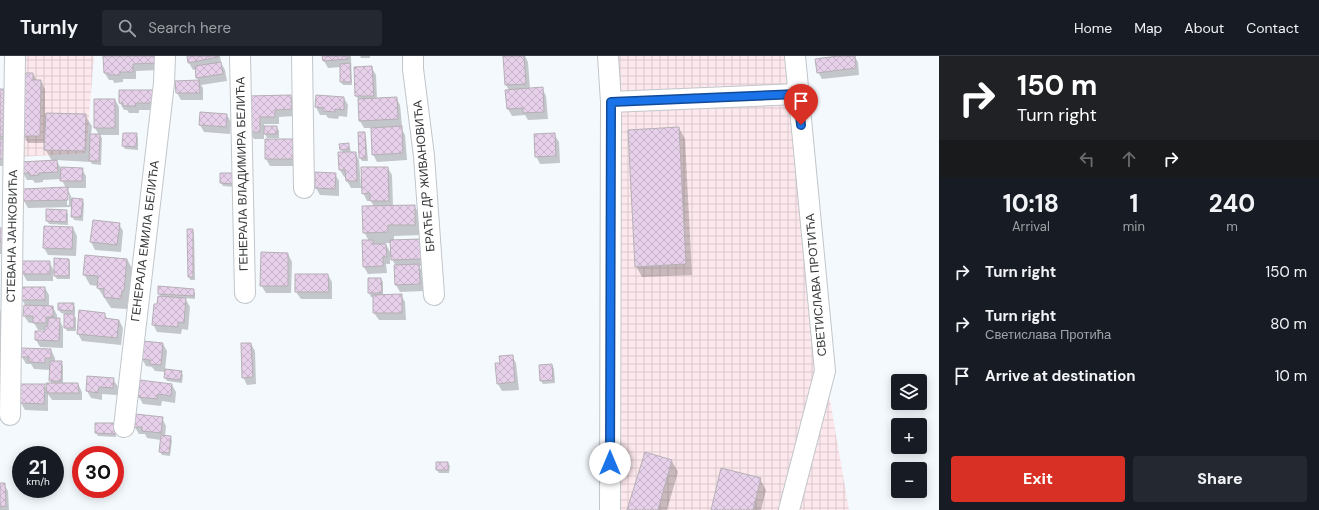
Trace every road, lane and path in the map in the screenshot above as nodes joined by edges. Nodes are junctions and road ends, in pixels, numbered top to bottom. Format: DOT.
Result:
graph roads {
  1 [pos="15,56"];
  2 [pos="165,56"];
  3 [pos="240,56"];
  4 [pos="302,56"];
  5 [pos="413,56"];
  6 [pos="608,56"];
  7 [pos="795,56"];
  8 [pos="798,94"];
  9 [pos="611,102"];
  10 [pos="304,188"];
  11 [pos="245,292"];
  12 [pos="434,295"];
  13 [pos="10,415"];
  14 [pos="124,427"];
  15 [pos="610,510"];
  16 [pos="789,510"];
  1 -- 13 [label="street, СТЕВАНА ЈАНКОВИЋА"];
  2 -- 14 [label="street, ГЕНЕРАЛА ЕМИЛА БЕЛИЋА"];
  3 -- 11 [label="street, ГЕНЕРАЛА ВЛАДИМИРА БЕЛИЋА"];
  4 -- 10 [label="street"];
  5 -- 12 [label="street, БРАЋЕ ДР ЖИВАНОВИЋА"];
  6 -- 9 [label="street"];
  7 -- 8 [label="street, СВЕТИСЛАВА ПРОТИЋА"];
  8 -- 9 [label="street"];
  8 -- 16 [label="street, СВЕТИСЛАВА ПРОТИЋА"];
  9 -- 15 [label="street"];
}
